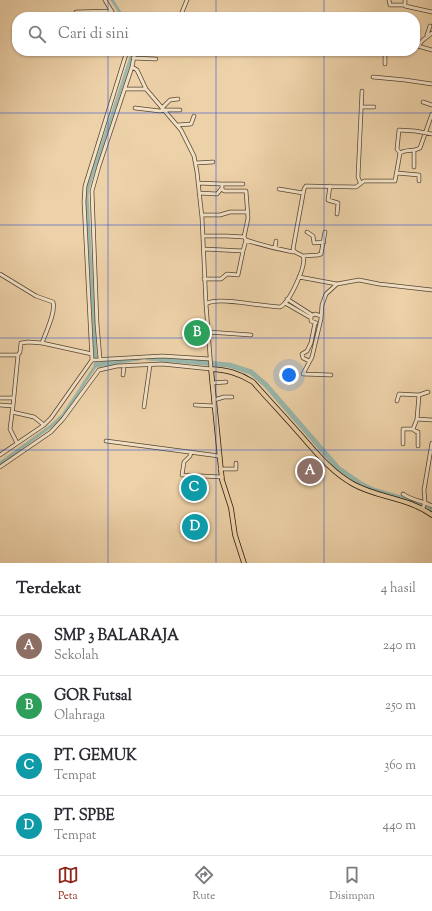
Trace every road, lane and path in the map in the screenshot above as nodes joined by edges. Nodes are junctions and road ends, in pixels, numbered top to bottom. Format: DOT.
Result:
graph roads {
  1 [pos="105,0"];
  2 [pos="187,0"];
  3 [pos="389,0"];
  4 [pos="405,0"];
  5 [pos="404,5"];
  6 [pos="112,11"];
  7 [pos="76,12"];
  8 [pos="182,12"];
  9 [pos="432,12"];
  10 [pos="430,26"];
  11 [pos="432,33"];
  12 [pos="426,36"];
  13 [pos="420,43"];
  14 [pos="420,47"];
  15 [pos="432,50"];
  16 [pos="125,56"];
  17 [pos="385,56"];
  18 [pos="133,58"];
  19 [pos="156,59"];
  20 [pos="385,64"];
  21 [pos="132,67"];
  22 [pos="373,78"];
  23 [pos="432,84"];
  24 [pos="125,89"];
  25 [pos="146,89"];
  26 [pos="362,91"];
  27 [pos="178,99"];
  28 [pos="423,102"];
  29 [pos="432,105"];
  30 [pos="361,107"];
  31 [pos="374,107"];
  32 [pos="135,108"];
  33 [pos="163,109"];
  34 [pos="180,110"];
  35 [pos="432,114"];
  36 [pos="194,116"];
  37 [pos="178,125"];
  38 [pos="425,133"];
  39 [pos="432,134"];
  40 [pos="414,151"];
  41 [pos="400,153"];
  42 [pos="213,162"];
  43 [pos="196,163"];
  44 [pos="414,167"];
  45 [pos="397,173"];
  46 [pos="419,181"];
  47 [pos="360,182"];
  48 [pos="198,183"];
  49 [pos="222,184"];
  50 [pos="242,184"];
  51 [pos="330,186"];
  52 [pos="222,188"];
  53 [pos="279,189"];
  54 [pos="200,193"];
  55 [pos="303,193"];
  56 [pos="248,212"];
  57 [pos="337,214"];
  58 [pos="202,215"];
  59 [pos="308,232"];
  60 [pos="325,232"];
  61 [pos="203,236"];
  62 [pos="245,239"];
  63 [pos="276,241"];
  64 [pos="324,242"];
  65 [pos="274,248"];
  66 [pos="204,249"];
  67 [pos="243,250"];
  68 [pos="294,251"];
  69 [pos="303,256"];
  70 [pos="0,274"];
  71 [pos="299,277"];
  72 [pos="204,279"];
  73 [pos="337,284"];
  74 [pos="432,290"];
  75 [pos="287,299"];
  76 [pos="285,303"];
  77 [pos="206,304"];
  78 [pos="312,316"];
  79 [pos="321,316"];
  80 [pos="315,323"];
  81 [pos="320,323"];
  82 [pos="208,332"];
  83 [pos="251,335"];
  84 [pos="42,343"];
  85 [pos="307,351"];
  86 [pos="312,353"];
  87 [pos="92,354"];
  88 [pos="0,355"];
  89 [pos="18,356"];
  90 [pos="93,360"];
  91 [pos="99,360"];
  92 [pos="210,360"];
  93 [pos="309,361"];
  94 [pos="150,365"];
  95 [pos="124,366"];
  96 [pos="102,367"];
  97 [pos="211,368"];
  98 [pos="123,375"];
  99 [pos="331,375"];
  100 [pos="226,382"];
  101 [pos="212,383"];
  102 [pos="428,392"];
  103 [pos="419,395"];
  104 [pos="232,397"];
  105 [pos="0,398"];
  106 [pos="13,398"];
  107 [pos="214,400"];
  108 [pos="397,401"];
  109 [pos="0,405"];
  110 [pos="195,405"];
  111 [pos="12,406"];
  112 [pos="214,406"];
  113 [pos="144,407"];
  114 [pos="12,412"];
  115 [pos="416,419"];
  116 [pos="432,420"];
  117 [pos="44,424"];
  118 [pos="413,429"];
  119 [pos="106,440"];
  120 [pos="17,443"];
  121 [pos="403,444"];
  122 [pos="432,444"];
  123 [pos="418,446"];
  124 [pos="191,452"];
  125 [pos="0,455"];
  126 [pos="219,456"];
  127 [pos="236,463"];
  128 [pos="0,467"];
  129 [pos="220,469"];
  130 [pos="430,471"];
  131 [pos="222,478"];
  132 [pos="403,494"];
  133 [pos="424,506"];
  134 [pos="432,506"];
  135 [pos="432,515"];
  136 [pos="244,563"];
  1 -- 6 [label="street"];
  2 -- 8 [label="street"];
  3 -- 5 [label="street"];
  4 -- 5 [label="street"];
  5 -- 9 [label="street"];
  6 -- 7 [label="street"];
  10 -- 12 [label="street"];
  11 -- 12 [label="street"];
  12 -- 13 [label="street"];
  14 -- 15 [label="street"];
  16 -- 87 [label="street"];
  17 -- 20 [label="street"];
  18 -- 19 [label="street"];
  18 -- 21 [label="street"];
  21 -- 24 [label="street"];
  21 -- 25 [label="street"];
  22 -- 23 [label="street"];
  24 -- 25 [label="street"];
  24 -- 91 [label="street"];
  25 -- 33 [label="street"];
  26 -- 30 [label="street"];
  27 -- 33 [label="street"];
  28 -- 29 [label="street"];
  30 -- 31 [label="street"];
  30 -- 47 [label="street"];
  32 -- 33 [label="street"];
  33 -- 34 [label="street"];
  33 -- 37 [label="street"];
  35 -- 38 [label="street"];
  36 -- 37 [label="street"];
  37 -- 43 [label="street"];
  38 -- 39 [label="street"];
  38 -- 40 [label="street"];
  38 -- 41 [label="street"];
  40 -- 41 [label="street"];
  40 -- 44 [label="street"];
  41 -- 45 [label="street"];
  42 -- 43 [label="street"];
  43 -- 48 [label="street"];
  45 -- 46 [label="street"];
  45 -- 47 [label="street"];
  47 -- 51 [label="street"];
  48 -- 49 [label="street"];
  48 -- 54 [label="street"];
  49 -- 50 [label="street"];
  49 -- 52 [label="street"];
  51 -- 55 [label="street"];
  51 -- 57 [label="street"];
  52 -- 54 [label="street"];
  52 -- 56 [label="street"];
  53 -- 55 [label="street"];
  54 -- 58 [label="street"];
  55 -- 68 [label="street"];
  56 -- 58 [label="street"];
  56 -- 62 [label="street"];
  58 -- 61 [label="street"];
  59 -- 64 [label="street"];
  60 -- 64 [label="street"];
  61 -- 62 [label="street"];
  61 -- 66 [label="street"];
  62 -- 65 [label="street"];
  62 -- 67 [label="street"];
  63 -- 65 [label="street"];
  64 -- 69 [label="street"];
  65 -- 68 [label="street"];
  66 -- 67 [label="street"];
  66 -- 72 [label="street"];
  67 -- 72 [label="street"];
  68 -- 69 [label="street"];
  69 -- 71 [label="street"];
  70 -- 84 [label="street"];
  71 -- 73 [label="street"];
  71 -- 75 [label="street"];
  72 -- 77 [label="street"];
  73 -- 74 [label="street"];
  73 -- 79 [label="street"];
  75 -- 76 [label="street"];
  75 -- 78 [label="street"];
  76 -- 77 [label="street"];
  76 -- 78 [label="street"];
  77 -- 82 [label="street"];
  78 -- 79 [label="street"];
  78 -- 80 [label="street"];
  79 -- 81 [label="street"];
  80 -- 81 [label="street"];
  80 -- 85 [label="street"];
  81 -- 86 [label="street"];
  82 -- 83 [label="street"];
  82 -- 92 [label="street"];
  84 -- 87 [label="street"];
  84 -- 89 [label="street"];
  85 -- 86 [label="street"];
  85 -- 93 [label="street"];
  86 -- 93 [label="street"];
  87 -- 90 [label="street"];
  88 -- 89 [label="street"];
  89 -- 106 [label="street"];
  90 -- 91 [label="street"];
  90 -- 117 [label="street"];
  91 -- 92 [label="street"];
  91 -- 96 [label="street"];
  92 -- 97 [label="street"];
  93 -- 99 [label="street"];
  94 -- 95 [label="street"];
  94 -- 97 [label="street"];
  94 -- 113 [label="street"];
  95 -- 96 [label="street"];
  95 -- 98 [label="street"];
  96 -- 128 [label="street"];
  97 -- 101 [label="main road"];
  97 -- 133 [label="main road"];
  100 -- 101 [label="street"];
  101 -- 107 [label="main road"];
  102 -- 103 [label="street"];
  103 -- 108 [label="street"];
  103 -- 115 [label="street"];
  104 -- 107 [label="street"];
  105 -- 106 [label="street"];
  106 -- 111 [label="street"];
  107 -- 112 [label="main road"];
  109 -- 111 [label="street"];
  110 -- 112 [label="street"];
  111 -- 114 [label="street"];
  112 -- 126 [label="main road"];
  114 -- 117 [label="street"];
  114 -- 120 [label="street"];
  115 -- 116 [label="street"];
  115 -- 118 [label="street"];
  117 -- 120 [label="street"];
  118 -- 121 [label="street"];
  118 -- 123 [label="street"];
  119 -- 124 [label="street"];
  120 -- 125 [label="street"];
  122 -- 130 [label="street"];
  124 -- 126 [label="street"];
  124 -- 131 [label="street"];
  126 -- 129 [label="main road"];
  127 -- 129 [label="street"];
  129 -- 131 [label="main road"];
  130 -- 133 [label="street"];
  131 -- 136 [label="main road"];
  132 -- 133 [label="street"];
  133 -- 134 [label="street"];
  133 -- 135 [label="main road"];
}
